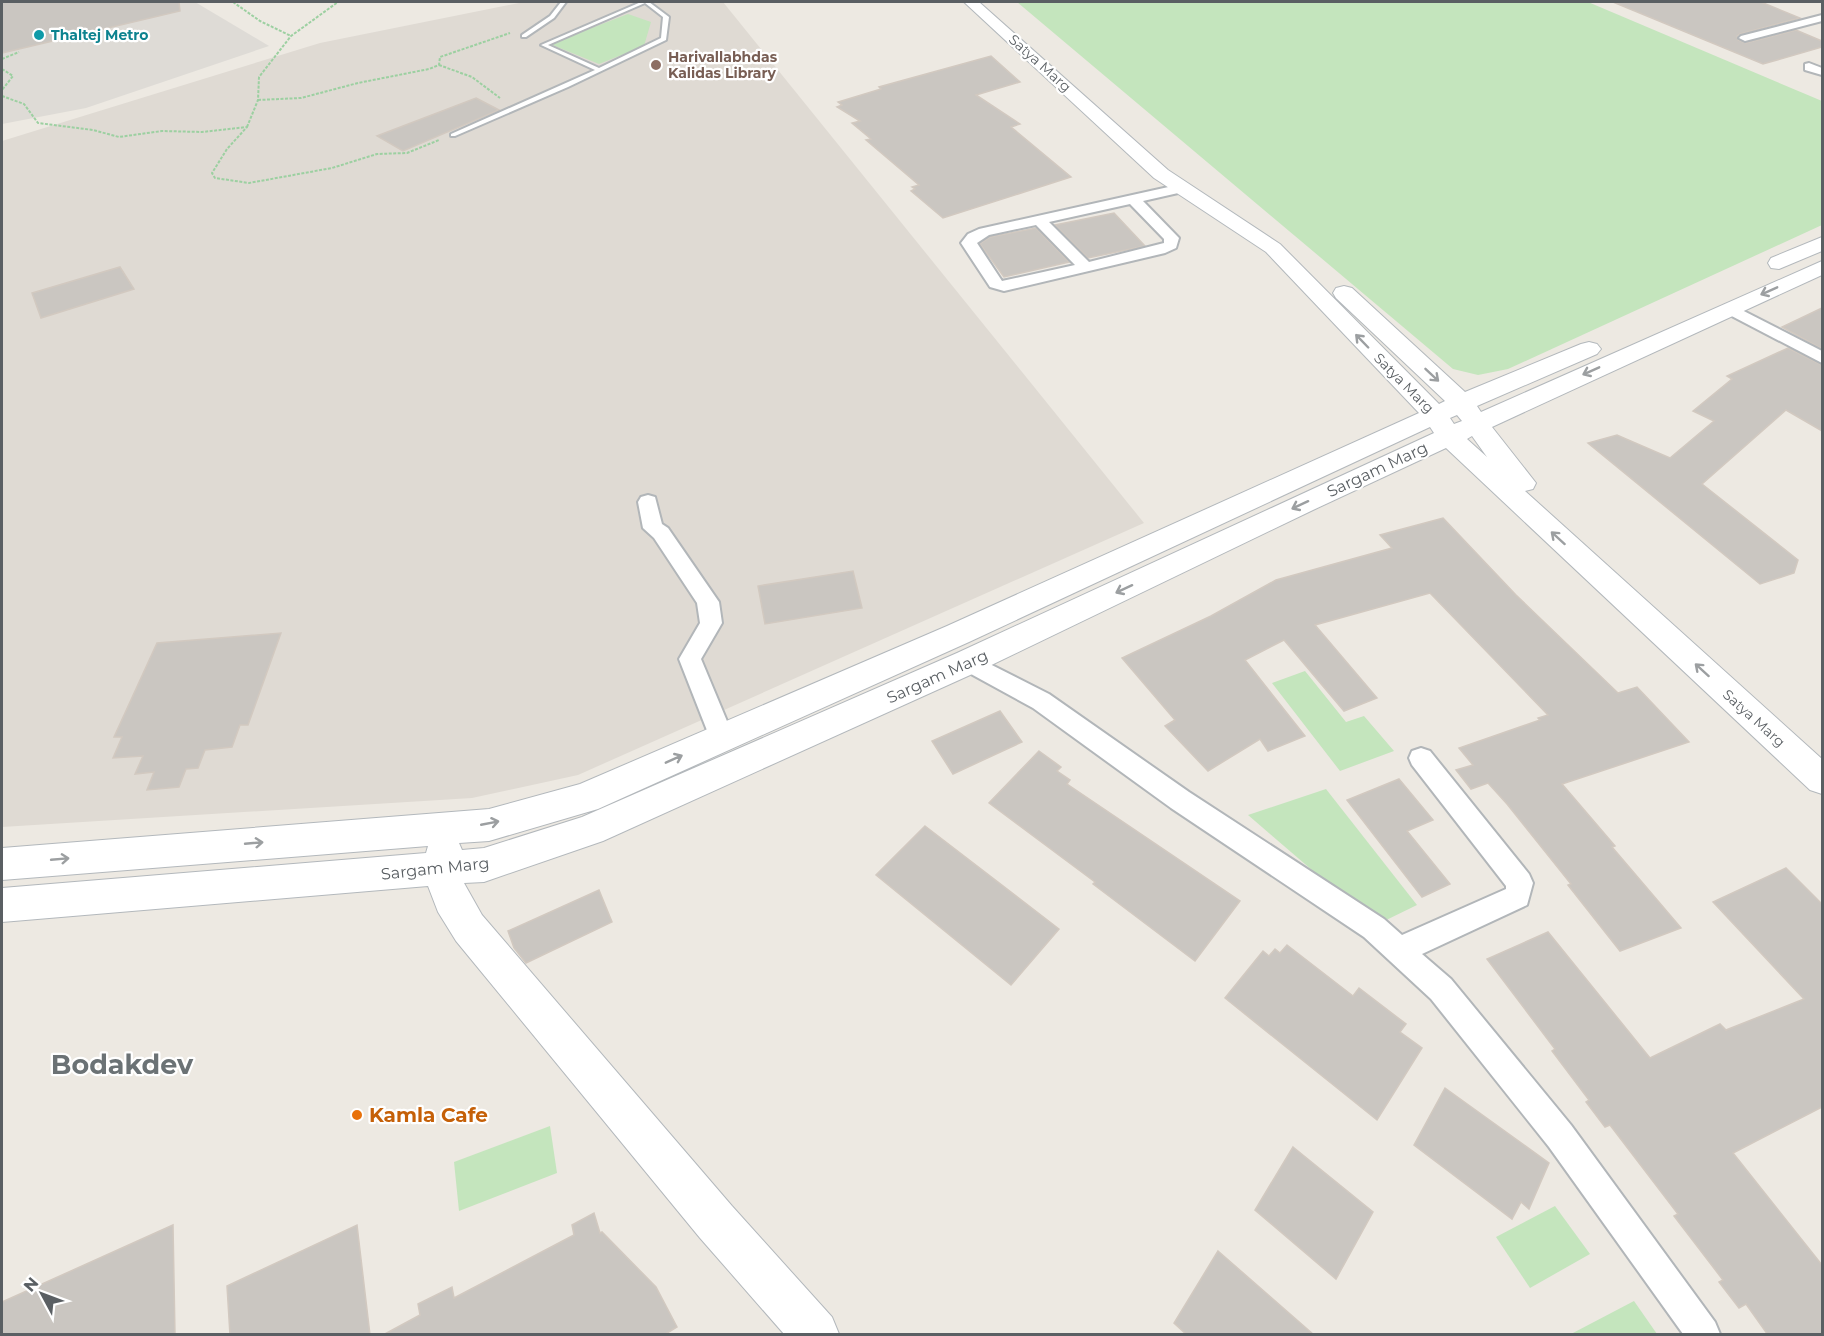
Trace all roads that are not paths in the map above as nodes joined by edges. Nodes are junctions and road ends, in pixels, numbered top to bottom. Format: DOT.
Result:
graph roads {
  1 [pos="563,2"];
  2 [pos="645,2"];
  3 [pos="971,2"];
  4 [pos="986,2"];
  5 [pos="1822,18"];
  6 [pos="524,36"];
  7 [pos="1745,38"];
  8 [pos="1809,67"];
  9 [pos="598,70"];
  10 [pos="1822,72"];
  11 [pos="1116,124"];
  12 [pos="453,135"];
  13 [pos="1182,188"];
  14 [pos="1133,199"];
  15 [pos="1039,220"];
  16 [pos="1822,243"];
  17 [pos="1086,267"];
  18 [pos="1822,267"];
  19 [pos="1730,309"];
  20 [pos="1822,358"];
  21 [pos="1455,419"];
  22 [pos="648,502"];
  23 [pos="968,662"];
  24 [pos="722,738"];
  25 [pos="1822,752"];
  26 [pos="1421,758"];
  27 [pos="1822,780"];
  28 [pos="445,828"];
  29 [pos="2,864"];
  30 [pos="442,869"];
  31 [pos="2,905"];
  32 [pos="1398,951"];
  33 [pos="804,1329"];
  34 [pos="1703,1335"];
  1 -- 6 [label="lane"];
  2 -- 9 [label="lane"];
  2 -- 9 [label="lane"];
  3 -- 11 [label="main road, Satya Marg"];
  4 -- 11 [label="main road, Satya Marg"];
  5 -- 7 [label="street"];
  8 -- 10 [label="street"];
  9 -- 12 [label="lane"];
  11 -- 13 [label="main road, Satya Marg"];
  11 -- 21 [label="main road, Satya Marg, one-way"];
  13 -- 14 [label="street"];
  21 -- 13 [label="main road, Satya Marg, one-way"];
  14 -- 15 [label="street"];
  14 -- 17 [label="street"];
  15 -- 17 [label="street"];
  15 -- 17 [label="street"];
  16 -- 21 [label="main road, Sargam Marg"];
  18 -- 19 [label="main road, Sargam Marg, one-way"];
  19 -- 20 [label="street"];
  19 -- 21 [label="main road, Sargam Marg, one-way"];
  21 -- 23 [label="main road, Sargam Marg, one-way"];
  21 -- 24 [label="main road, Sargam Marg"];
  21 -- 25 [label="main road, Satya Marg"];
  27 -- 21 [label="main road, Satya Marg, one-way"];
  22 -- 24 [label="street"];
  23 -- 30 [label="main road, Sargam Marg"];
  23 -- 32 [label="street"];
  28 -- 24 [label="main road, Sargam Marg, one-way"];
  26 -- 32 [label="street"];
  29 -- 28 [label="main road, Sargam Marg, one-way"];
  28 -- 30 [label="main road"];
  30 -- 31 [label="main road, Sargam Marg"];
  30 -- 33 [label="main road"];
  32 -- 34 [label="street"];
}
